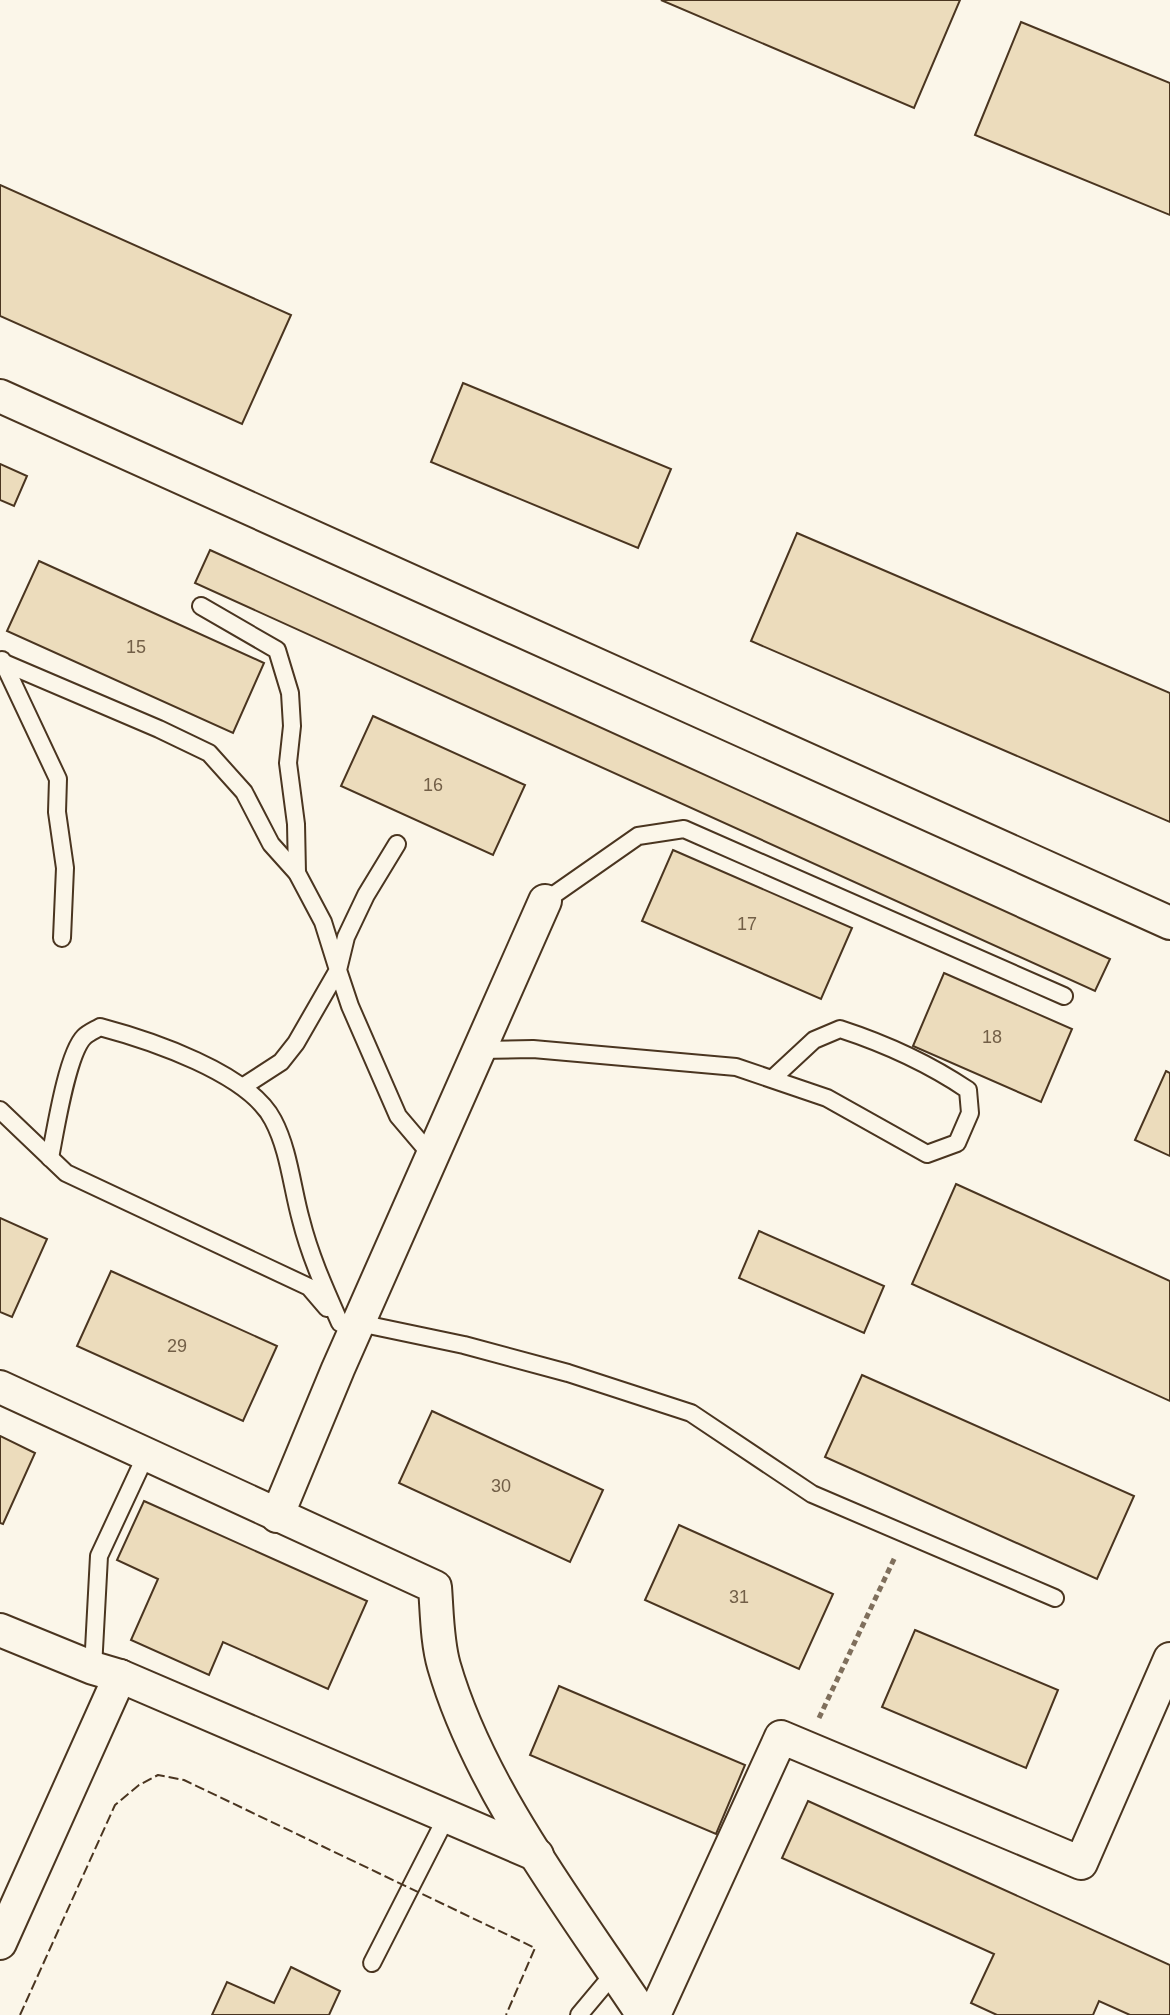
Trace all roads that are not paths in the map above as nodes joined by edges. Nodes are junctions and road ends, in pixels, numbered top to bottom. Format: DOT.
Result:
graph roads {
  1 [pos="0,396"];
  2 [pos="201,606"];
  3 [pos="1,658"];
  4 [pos="397,844"];
  5 [pos="297,873"];
  6 [pos="545,901"];
  7 [pos="1170,923"];
  8 [pos="62,938"];
  9 [pos="338,970"];
  10 [pos="1064,996"];
  11 [pos="479,1050"];
  12 [pos="772,1079"];
  13 [pos="244,1086"];
  14 [pos="0,1110"];
  15 [pos="432,1156"];
  16 [pos="50,1158"];
  17 [pos="350,1323"];
  18 [pos="0,1387"];
  19 [pos="146,1455"];
  20 [pos="277,1516"];
  21 [pos="1055,1598"];
  22 [pos="0,1630"];
  23 [pos="1170,1659"];
  24 [pos="106,1672"];
  25 [pos="447,1816"];
  26 [pos="537,1855"];
  27 [pos="0,1943"];
  28 [pos="372,1963"];
  29 [pos="615,1972"];
  30 [pos="579,2015"];
  31 [pos="643,2015"];
  32 [pos="654,2015"];
  1 -- 7 [label="street"];
  2 -- 5 [label="lane"];
  3 -- 5 [label="lane"];
  3 -- 8 [label="lane"];
  4 -- 9 [label="lane"];
  5 -- 9 [label="lane"];
  6 -- 10 [label="lane"];
  6 -- 11 [label="street"];
  9 -- 13 [label="lane"];
  9 -- 15 [label="lane"];
  11 -- 12 [label="lane"];
  11 -- 15 [label="street"];
  12 -- 12 [label="lane"];
  13 -- 16 [label="lane"];
  13 -- 17 [label="lane"];
  14 -- 16 [label="lane"];
  15 -- 17 [label="street"];
  16 -- 17 [label="lane"];
  17 -- 20 [label="street"];
  17 -- 21 [label="lane"];
  18 -- 19 [label="street"];
  19 -- 20 [label="street"];
  19 -- 24 [label="lane"];
  20 -- 26 [label="street"];
  22 -- 24 [label="street"];
  23 -- 32 [label="street"];
  24 -- 25 [label="street"];
  24 -- 27 [label="street"];
  25 -- 26 [label="street"];
  25 -- 28 [label="lane"];
  26 -- 29 [label="street"];
  29 -- 30 [label="lane"];
  29 -- 31 [label="street"];
}
